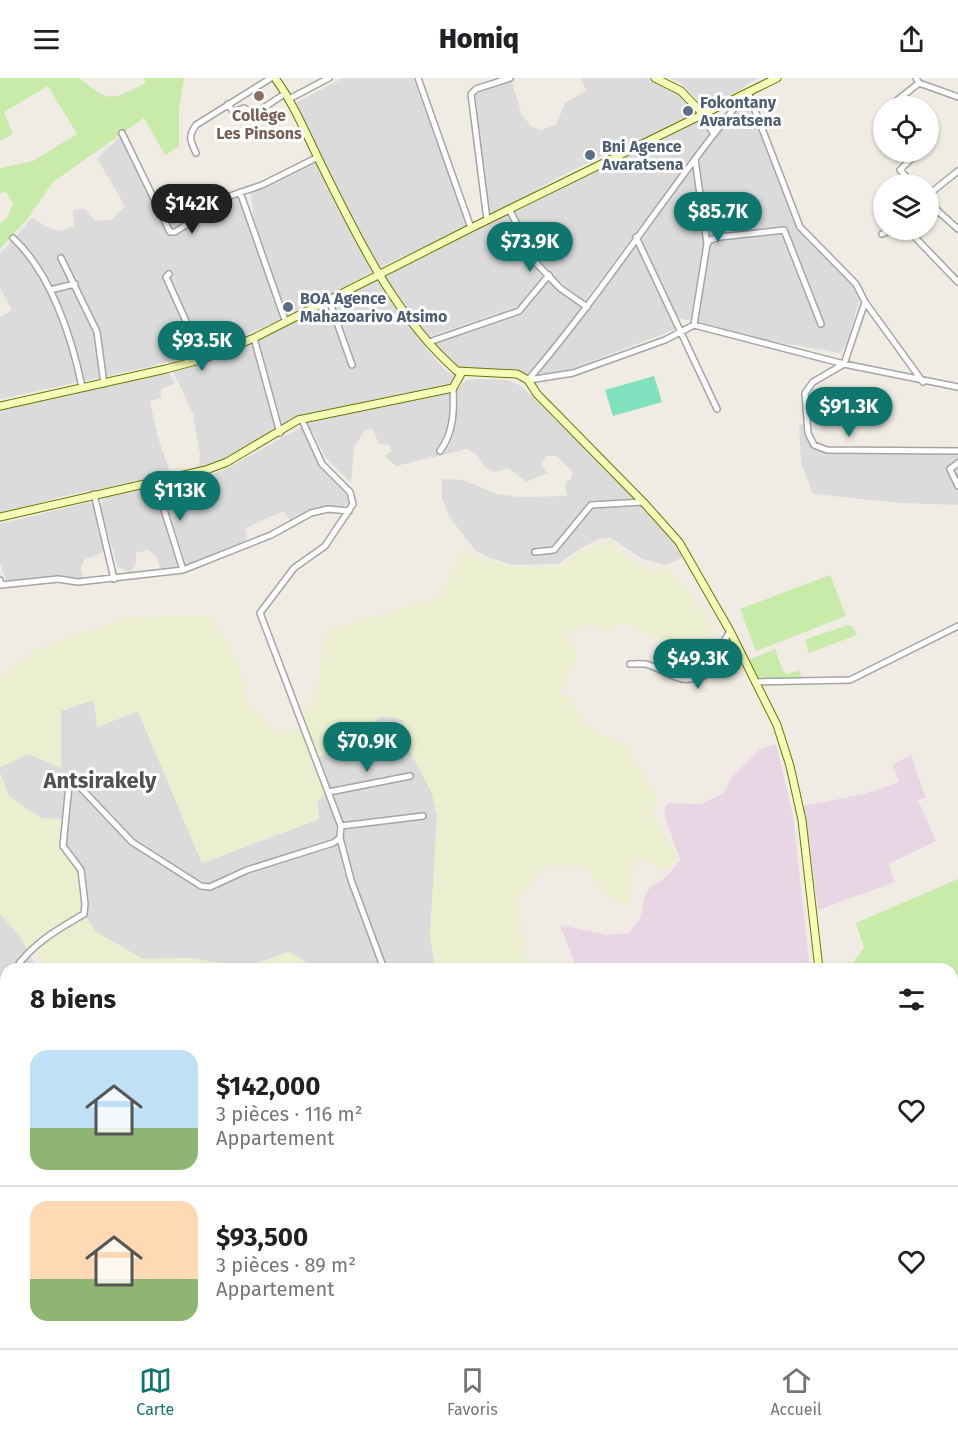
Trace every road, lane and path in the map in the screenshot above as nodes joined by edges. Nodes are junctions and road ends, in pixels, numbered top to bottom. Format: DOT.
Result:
graph roads {
  1 [pos="273,78"];
  2 [pos="329,78"];
  3 [pos="418,78"];
  4 [pos="510,78"];
  5 [pos="655,78"];
  6 [pos="777,78"];
  7 [pos="918,81"];
  8 [pos="747,93"];
  9 [pos="287,96"];
  10 [pos="901,96"];
  11 [pos="958,97"];
  12 [pos="228,104"];
  13 [pos="703,114"];
  14 [pos="713,133"];
  15 [pos="122,134"];
  16 [pos="196,153"];
  17 [pos="318,158"];
  18 [pos="695,159"];
  19 [pos="908,162"];
  20 [pos="958,171"];
  21 [pos="904,174"];
  22 [pos="939,186"];
  23 [pos="240,192"];
  24 [pos="508,209"];
  25 [pos="939,212"];
  26 [pos="487,220"];
  27 [pos="471,228"];
  28 [pos="958,229"];
  29 [pos="636,237"];
  30 [pos="13,238"];
  31 [pos="918,240"];
  32 [pos="707,244"];
  33 [pos="61,258"];
  34 [pos="169,274"];
  35 [pos="381,274"];
  36 [pos="549,275"];
  37 [pos="958,282"];
  38 [pos="75,284"];
  39 [pos="50,290"];
  40 [pos="329,300"];
  41 [pos="865,302"];
  42 [pos="586,307"];
  43 [pos="285,321"];
  44 [pos="821,324"];
  45 [pos="694,325"];
  46 [pos="682,332"];
  47 [pos="254,338"];
  48 [pos="429,342"];
  49 [pos="203,359"];
  50 [pos="844,364"];
  51 [pos="352,365"];
  52 [pos="462,372"];
  53 [pos="528,380"];
  54 [pos="923,382"];
  55 [pos="104,384"];
  56 [pos="82,387"];
  57 [pos="958,387"];
  58 [pos="453,388"];
  59 [pos="0,406"];
  60 [pos="717,409"];
  61 [pos="302,420"];
  62 [pos="280,433"];
  63 [pos="958,451"];
  64 [pos="440,452"];
  65 [pos="958,463"];
  66 [pos="155,481"];
  67 [pos="958,486"];
  68 [pos="94,494"];
  69 [pos="643,502"];
  70 [pos="349,511"];
  71 [pos="0,518"];
  72 [pos="535,552"];
  73 [pos="183,570"];
  74 [pos="114,579"];
  75 [pos="0,583"];
  76 [pos="958,626"];
  77 [pos="730,631"];
  78 [pos="630,664"];
  79 [pos="755,682"];
  80 [pos="410,776"];
  81 [pos="328,792"];
  82 [pos="423,816"];
  83 [pos="341,826"];
  84 [pos="340,837"];
  85 [pos="20,963"];
  86 [pos="382,963"];
  87 [pos="818,963"];
  1 -- 9 [label="main road"];
  1 -- 12 [label="street"];
  2 -- 9 [label="street"];
  3 -- 27 [label="street"];
  4 -- 26 [label="street"];
  5 -- 13 [label="main road"];
  6 -- 8 [label="main road"];
  7 -- 10 [label="street"];
  7 -- 11 [label="street"];
  8 -- 13 [label="main road"];
  8 -- 14 [label="street"];
  8 -- 41 [label="street"];
  9 -- 12 [label="street"];
  9 -- 17 [label="main road"];
  12 -- 16 [label="street"];
  13 -- 14 [label="street"];
  13 -- 24 [label="main road"];
  14 -- 18 [label="street"];
  15 -- 23 [label="street"];
  17 -- 23 [label="street"];
  17 -- 35 [label="main road"];
  18 -- 29 [label="street"];
  18 -- 32 [label="street"];
  19 -- 21 [label="street"];
  20 -- 22 [label="street"];
  23 -- 43 [label="street"];
  24 -- 26 [label="main road"];
  24 -- 36 [label="street"];
  25 -- 28 [label="street"];
  26 -- 27 [label="main road"];
  27 -- 35 [label="main road"];
  29 -- 42 [label="street"];
  29 -- 46 [label="street"];
  30 -- 39 [label="street"];
  31 -- 37 [label="street"];
  32 -- 44 [label="street"];
  32 -- 45 [label="street"];
  33 -- 38 [label="street"];
  34 -- 49 [label="street"];
  35 -- 40 [label="main road"];
  35 -- 48 [label="main road"];
  36 -- 42 [label="street"];
  36 -- 48 [label="street"];
  38 -- 39 [label="street"];
  38 -- 55 [label="street"];
  39 -- 56 [label="street"];
  40 -- 43 [label="main road"];
  40 -- 51 [label="street"];
  41 -- 50 [label="street"];
  41 -- 54 [label="street"];
  42 -- 53 [label="street"];
  43 -- 47 [label="main road"];
  45 -- 46 [label="street"];
  45 -- 50 [label="street"];
  46 -- 53 [label="street"];
  46 -- 60 [label="street"];
  47 -- 49 [label="main road"];
  47 -- 62 [label="street"];
  48 -- 52 [label="main road"];
  49 -- 55 [label="main road"];
  50 -- 54 [label="street"];
  50 -- 63 [label="street"];
  52 -- 53 [label="main road"];
  52 -- 58 [label="main road"];
  53 -- 69 [label="main road"];
  54 -- 57 [label="street"];
  55 -- 56 [label="main road"];
  56 -- 59 [label="main road"];
  58 -- 61 [label="main road"];
  58 -- 64 [label="street"];
  61 -- 62 [label="main road"];
  61 -- 70 [label="street"];
  62 -- 66 [label="main road"];
  65 -- 67 [label="street"];
  66 -- 68 [label="main road"];
  66 -- 73 [label="street"];
  68 -- 71 [label="main road"];
  68 -- 74 [label="street"];
  69 -- 72 [label="street"];
  69 -- 77 [label="main road"];
  70 -- 73 [label="street"];
  70 -- 81 [label="street"];
  73 -- 74 [label="street"];
  74 -- 75 [label="street"];
  76 -- 79 [label="street"];
  77 -- 78 [label="street"];
  77 -- 79 [label="main road"];
  79 -- 87 [label="main road"];
  80 -- 81 [label="street"];
  81 -- 83 [label="street"];
  82 -- 83 [label="street"];
  83 -- 84 [label="street"];
  84 -- 85 [label="street"];
  84 -- 86 [label="street"];
}
